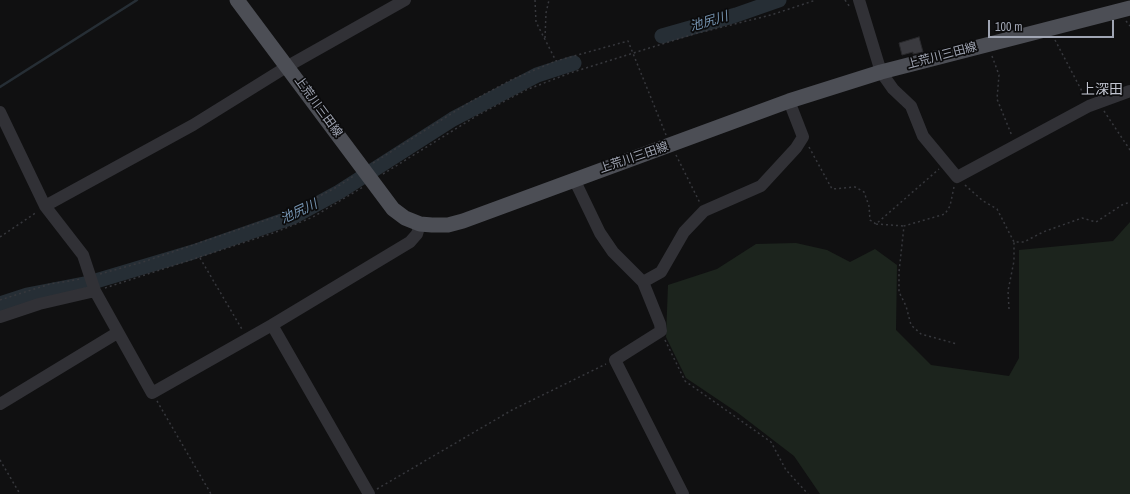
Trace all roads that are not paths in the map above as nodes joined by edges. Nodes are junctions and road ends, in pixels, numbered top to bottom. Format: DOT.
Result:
graph roads {
  1 [pos="237,0"];
  2 [pos="405,0"];
  3 [pos="859,0"];
  4 [pos="1130,8"];
  5 [pos="288,66"];
  6 [pos="881,72"];
  7 [pos="1130,91"];
  8 [pos="789,101"];
  9 [pos="0,112"];
  10 [pos="574,179"];
  11 [pos="45,206"];
  12 [pos="420,224"];
  13 [pos="643,282"];
  14 [pos="95,291"];
  15 [pos="0,317"];
  16 [pos="272,325"];
  17 [pos="117,333"];
  18 [pos="0,404"];
  19 [pos="368,494"];
  20 [pos="683,494"];
  1 -- 5 [label="main road, 上荒川三田線"];
  2 -- 5 [label="street"];
  3 -- 6 [label="street"];
  4 -- 6 [label="main road, 上荒川三田線"];
  5 -- 11 [label="street"];
  5 -- 12 [label="main road, 上荒川三田線"];
  6 -- 7 [label="street"];
  6 -- 8 [label="main road, 上荒川三田線"];
  8 -- 10 [label="main road, 上荒川三田線"];
  8 -- 13 [label="street"];
  9 -- 11 [label="street"];
  10 -- 12 [label="main road, 上荒川三田線"];
  10 -- 13 [label="street"];
  11 -- 14 [label="street"];
  12 -- 16 [label="street"];
  13 -- 20 [label="street"];
  14 -- 15 [label="street"];
  14 -- 17 [label="street"];
  16 -- 17 [label="street"];
  16 -- 19 [label="street"];
  17 -- 18 [label="street"];
}
